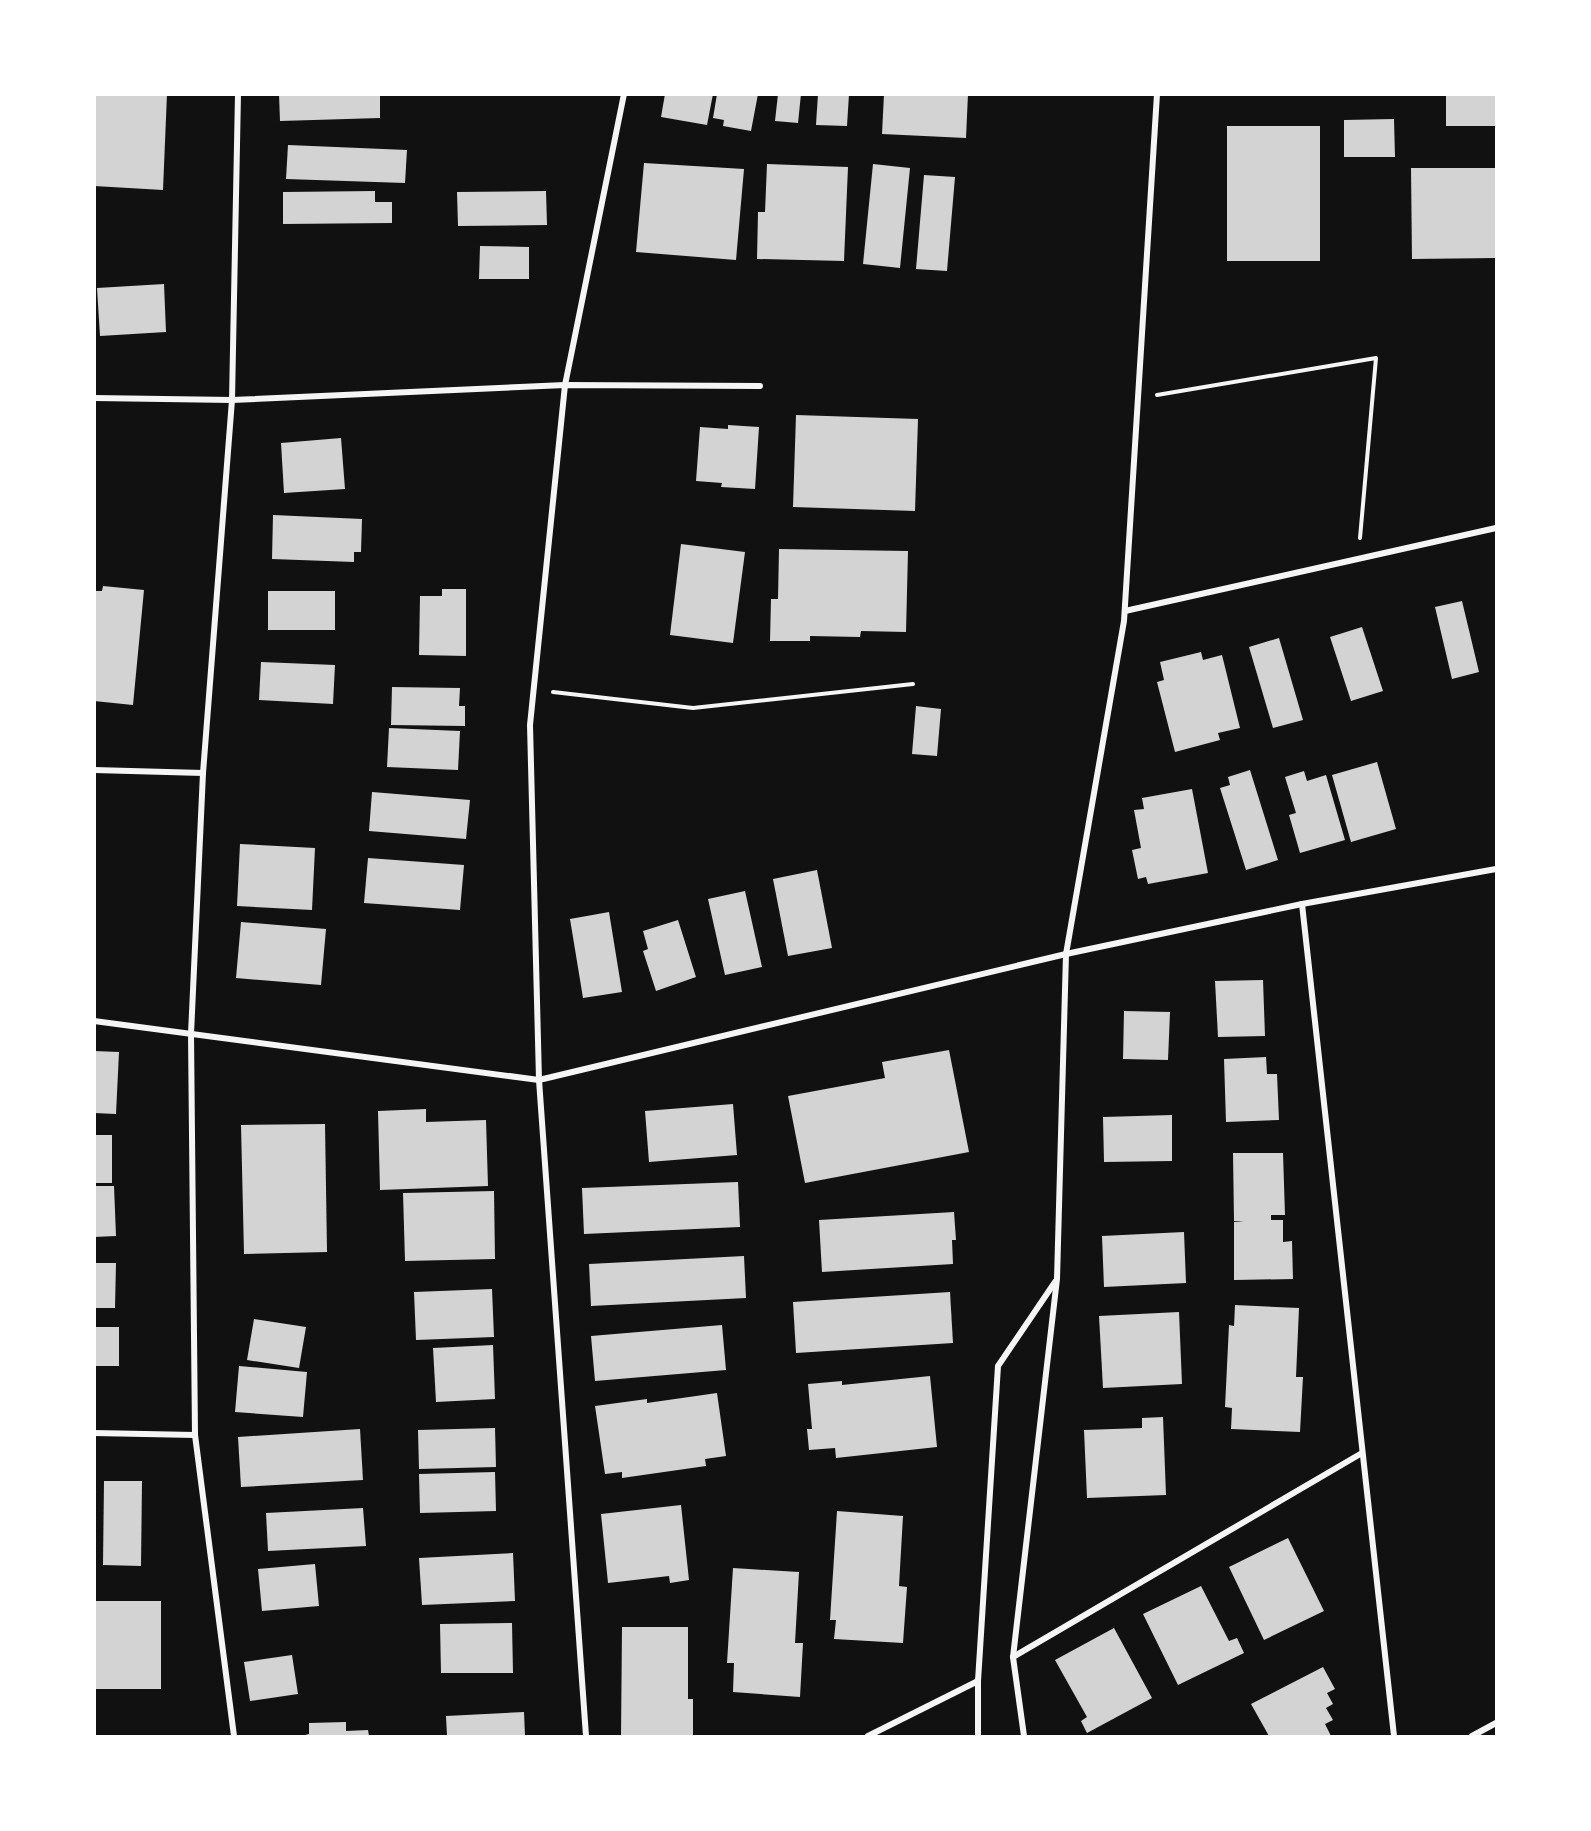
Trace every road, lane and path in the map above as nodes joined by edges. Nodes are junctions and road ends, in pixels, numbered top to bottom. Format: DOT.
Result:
graph roads {
  1 [pos="238,94"];
  2 [pos="624,94"];
  3 [pos="1157,94"];
  4 [pos="565,385"];
  5 [pos="760,386"];
  6 [pos="1139,398"];
  7 [pos="94,399"];
  8 [pos="232,400"];
  9 [pos="1497,528"];
  10 [pos="1358,559"];
  11 [pos="1125,611"];
  12 [pos="913,684"];
  13 [pos="533,690"];
  14 [pos="94,770"];
  15 [pos="204,773"];
  16 [pos="1497,868"];
  17 [pos="1302,904"];
  18 [pos="1066,954"];
  19 [pos="94,1021"];
  20 [pos="191,1034"];
  21 [pos="539,1080"];
  22 [pos="1058,1279"];
  23 [pos="94,1433"];
  24 [pos="195,1436"];
  25 [pos="1362,1453"];
  26 [pos="1013,1657"];
  27 [pos="978,1681"];
  28 [pos="1497,1723"];
  29 [pos="234,1737"];
  30 [pos="586,1737"];
  31 [pos="868,1737"];
  32 [pos="978,1737"];
  33 [pos="1024,1737"];
  34 [pos="1394,1737"];
  35 [pos="1473,1737"];
  1 -- 8 [label="street"];
  2 -- 4 [label="street"];
  3 -- 6 [label="street"];
  4 -- 5 [label="street"];
  4 -- 8 [label="street"];
  4 -- 13 [label="street"];
  6 -- 10 [label="path"];
  6 -- 11 [label="street"];
  7 -- 8 [label="street"];
  8 -- 15 [label="street"];
  9 -- 10 [label="street"];
  10 -- 11 [label="street"];
  11 -- 18 [label="street"];
  12 -- 13 [label="path"];
  13 -- 21 [label="street"];
  14 -- 15 [label="street"];
  15 -- 20 [label="street"];
  16 -- 17 [label="street"];
  17 -- 18 [label="street"];
  17 -- 25 [label="street"];
  18 -- 21 [label="street"];
  18 -- 22 [label="street"];
  19 -- 20 [label="street"];
  20 -- 21 [label="street"];
  20 -- 24 [label="street"];
  21 -- 30 [label="street"];
  22 -- 26 [label="street"];
  22 -- 27 [label="street"];
  23 -- 24 [label="street"];
  24 -- 29 [label="street"];
  25 -- 26 [label="street"];
  25 -- 34 [label="street"];
  26 -- 33 [label="street"];
  27 -- 31 [label="street"];
  27 -- 32 [label="street"];
  28 -- 35 [label="street"];
}
